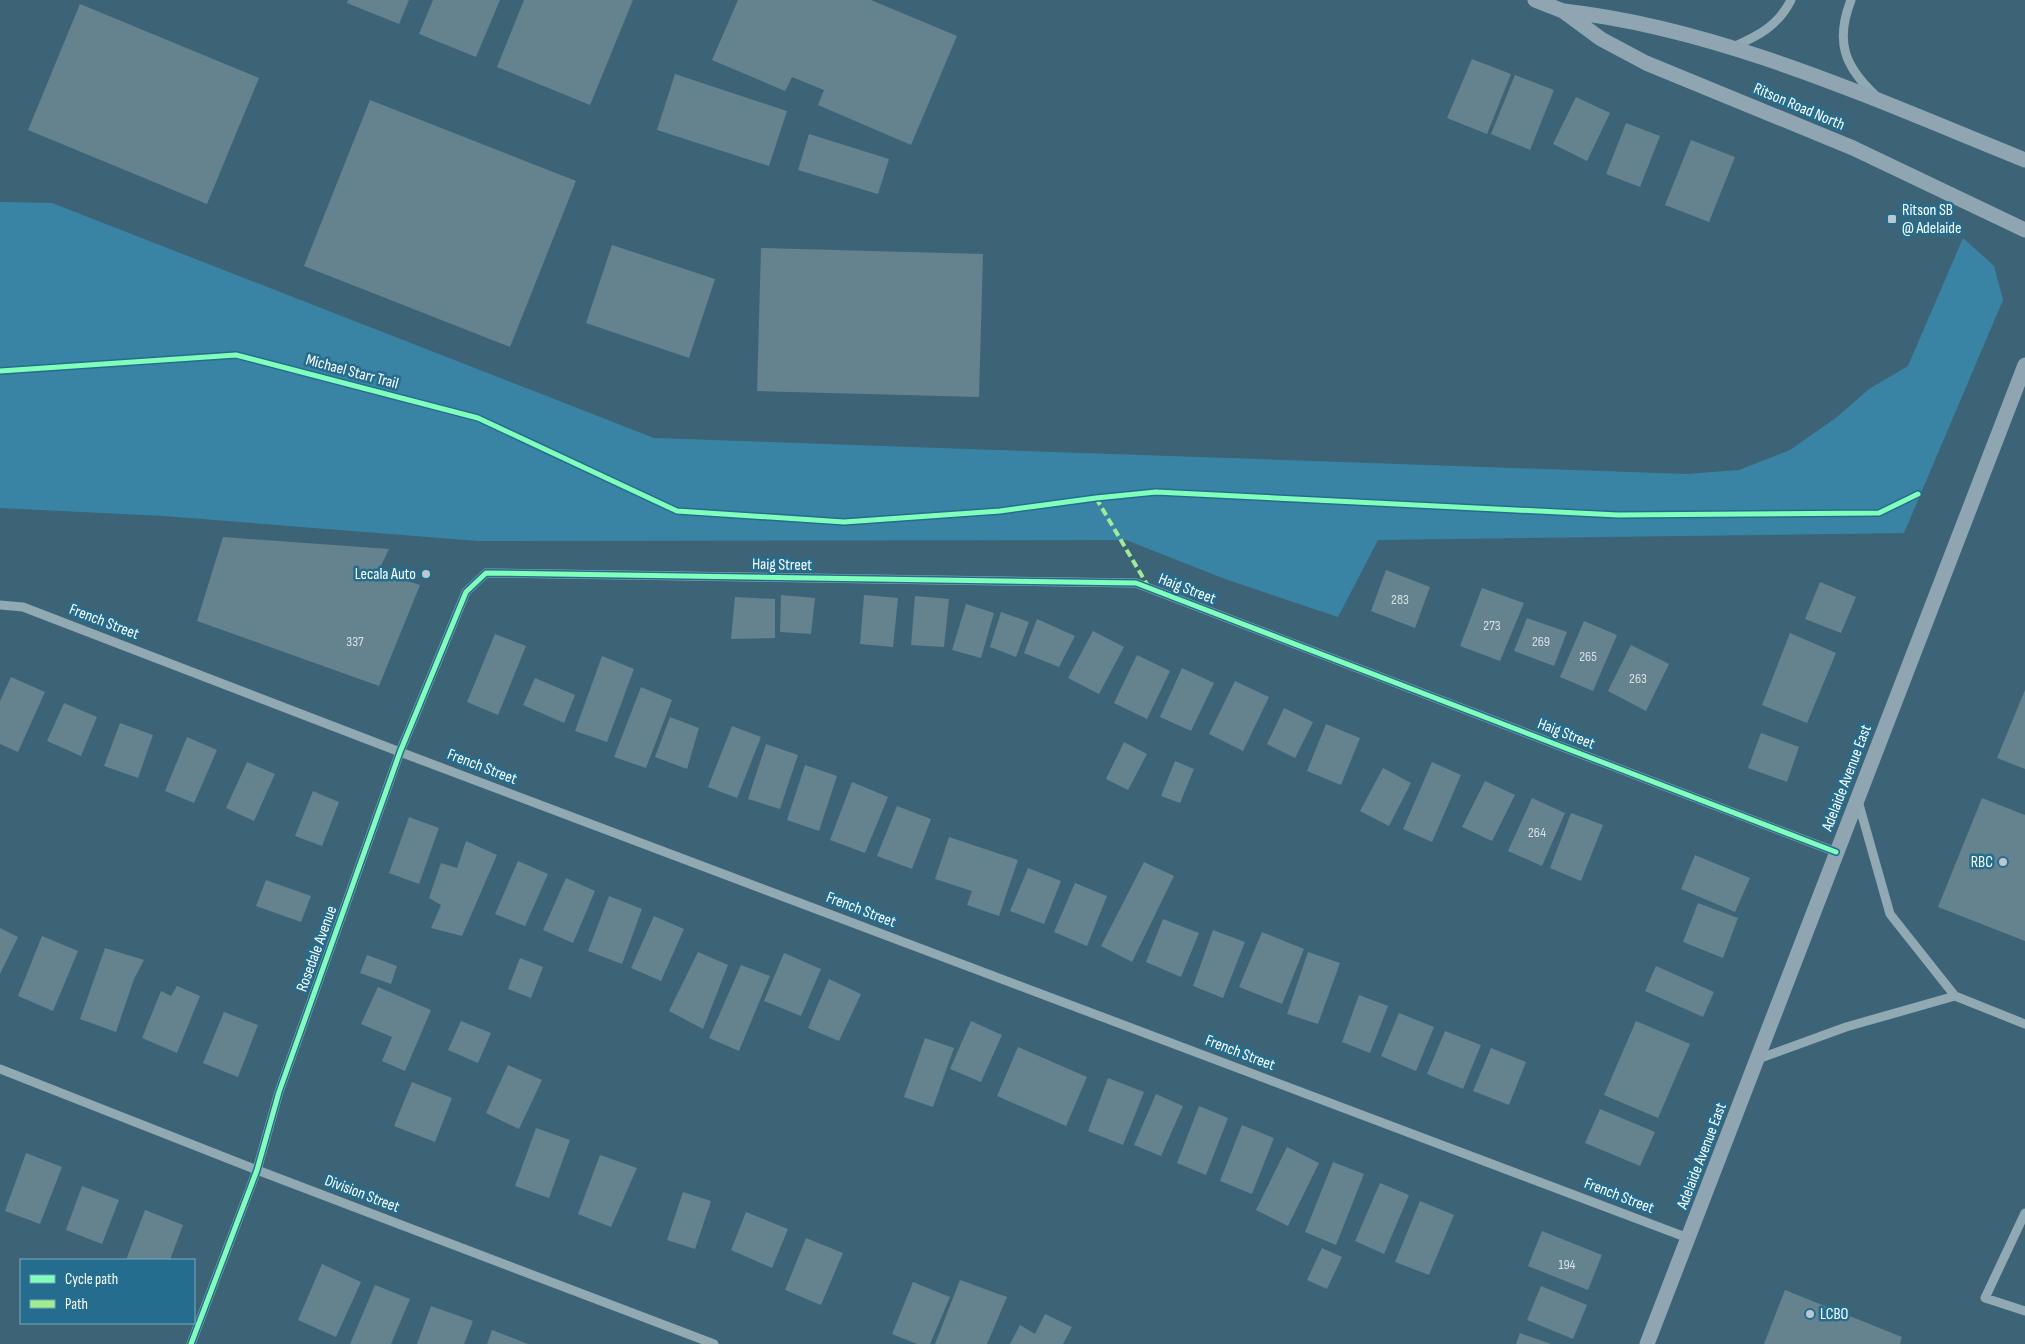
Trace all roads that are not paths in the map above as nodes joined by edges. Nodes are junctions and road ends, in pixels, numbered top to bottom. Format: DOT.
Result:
graph roads {
  1 [pos="1535,0"];
  2 [pos="1791,0"];
  3 [pos="1851,0"];
  4 [pos="1563,11"];
  5 [pos="1730,48"];
  6 [pos="1884,104"];
  7 [pos="2025,160"];
  8 [pos="2025,230"];
  9 [pos="2025,365"];
  10 [pos="486,573"];
  11 [pos="0,605"];
  12 [pos="400,752"];
  13 [pos="1858,799"];
  14 [pos="1836,852"];
  15 [pos="1955,996"];
  16 [pos="2025,1024"];
  17 [pos="1758,1059"];
  18 [pos="0,1070"];
  19 [pos="257,1170"];
  20 [pos="2025,1213"];
  21 [pos="1688,1238"];
  22 [pos="2025,1311"];
  23 [pos="191,1344"];
  24 [pos="714,1344"];
  25 [pos="1647,1344"];
  1 -- 4 [label="main road, Ritson Road North"];
  2 -- 5 [label="street"];
  3 -- 6 [label="street"];
  4 -- 5 [label="main road, Ritson Road North"];
  4 -- 8 [label="main road, Ritson Road North"];
  5 -- 6 [label="main road, Ritson Road North"];
  6 -- 7 [label="main road, Ritson Road North"];
  9 -- 13 [label="main road, Adelaide Avenue East"];
  10 -- 12 [label="street, Rosedale Avenue"];
  10 -- 14 [label="street, Haig Street"];
  11 -- 12 [label="street, French Street"];
  12 -- 19 [label="street, Rosedale Avenue"];
  12 -- 21 [label="street, French Street"];
  13 -- 14 [label="main road, Adelaide Avenue East"];
  13 -- 15 [label="street"];
  14 -- 17 [label="main road, Adelaide Avenue East"];
  15 -- 16 [label="street"];
  15 -- 17 [label="street"];
  17 -- 21 [label="main road, Adelaide Avenue East"];
  18 -- 19 [label="street, Division Street"];
  19 -- 23 [label="street, Rosedale Avenue"];
  19 -- 24 [label="street, Division Street"];
  20 -- 22 [label="street"];
  21 -- 25 [label="main road, Adelaide Avenue East"];
}
